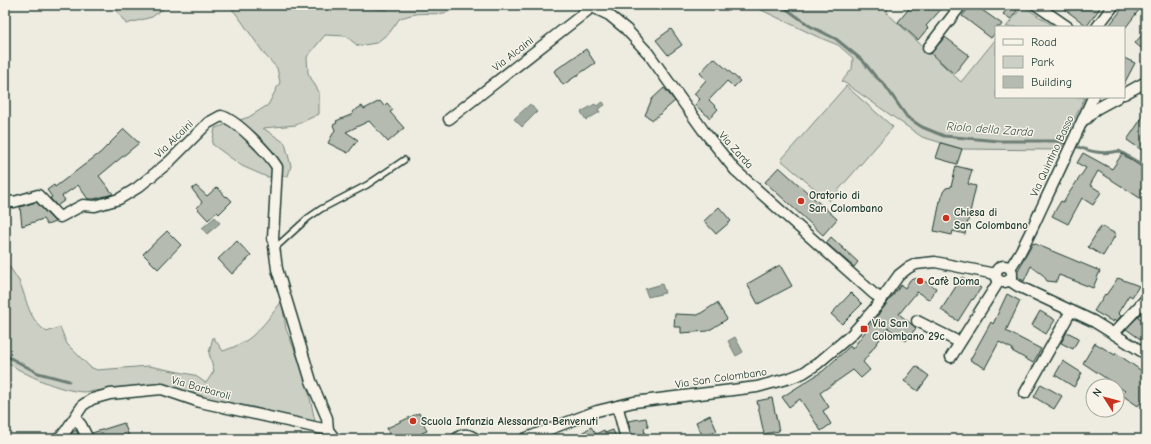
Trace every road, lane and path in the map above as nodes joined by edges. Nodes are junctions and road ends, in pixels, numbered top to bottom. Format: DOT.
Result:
graph roads {
  1 [pos="961,5"];
  2 [pos="1036,5"];
  3 [pos="1114,5"];
  4 [pos="590,6"];
  5 [pos="1067,26"];
  6 [pos="1098,26"];
  7 [pos="928,48"];
  8 [pos="1146,82"];
  9 [pos="1125,93"];
  10 [pos="1093,98"];
  11 [pos="1113,98"];
  12 [pos="1103,100"];
  13 [pos="449,119"];
  14 [pos="1081,125"];
  15 [pos="404,160"];
  16 [pos="5,201"];
  17 [pos="70,203"];
  18 [pos="58,216"];
  19 [pos="275,249"];
  20 [pos="1010,268"];
  21 [pos="1001,278"];
  22 [pos="882,299"];
  23 [pos="1146,299"];
  24 [pos="1071,311"];
  25 [pos="917,321"];
  26 [pos="1114,333"];
  27 [pos="960,342"];
  28 [pos="1146,354"];
  29 [pos="951,357"];
  30 [pos="1025,393"];
  31 [pos="618,406"];
  32 [pos="75,418"];
  33 [pos="328,430"];
  34 [pos="58,439"];
  35 [pos="88,439"];
  36 [pos="335,439"];
  37 [pos="453,439"];
  38 [pos="480,439"];
  39 [pos="524,439"];
  40 [pos="626,439"];
  1 -- 7 [label="street"];
  2 -- 5 [label="street"];
  3 -- 6 [label="street"];
  4 -- 13 [label="street, Via Alcaini"];
  4 -- 22 [label="street, Via Zarda"];
  8 -- 9 [label="street"];
  10 -- 14 [label="street, Via Quintino Basso"];
  11 -- 12 [label="street"];
  12 -- 14 [label="street"];
  14 -- 20 [label="street, Via Quintino Basso"];
  15 -- 19 [label="lane"];
  16 -- 18 [label="street"];
  17 -- 18 [label="street"];
  18 -- 19 [label="street, Via Alcaini"];
  19 -- 33 [label="street, Via Alcaini"];
  20 -- 21 [label="street, Via Quintino Basso"];
  20 -- 21 [label="street"];
  21 -- 22 [label="street, Via San Colombano"];
  21 -- 24 [label="street, Via San Colombano"];
  21 -- 27 [label="street"];
  22 -- 31 [label="street, Via San Colombano"];
  23 -- 26 [label="street"];
  24 -- 26 [label="street, Via San Colombano"];
  24 -- 30 [label="street"];
  25 -- 27 [label="street"];
  26 -- 28 [label="street, Via San Colombano"];
  27 -- 29 [label="street"];
  31 -- 39 [label="street, Via San Colombano"];
  31 -- 40 [label="street"];
  32 -- 33 [label="street, Via Barbaroli"];
  32 -- 34 [label="street, Via Barbaroli"];
  32 -- 35 [label="street"];
  33 -- 36 [label="street, Via Alcaini"];
  37 -- 38 [label="lane"];
}
